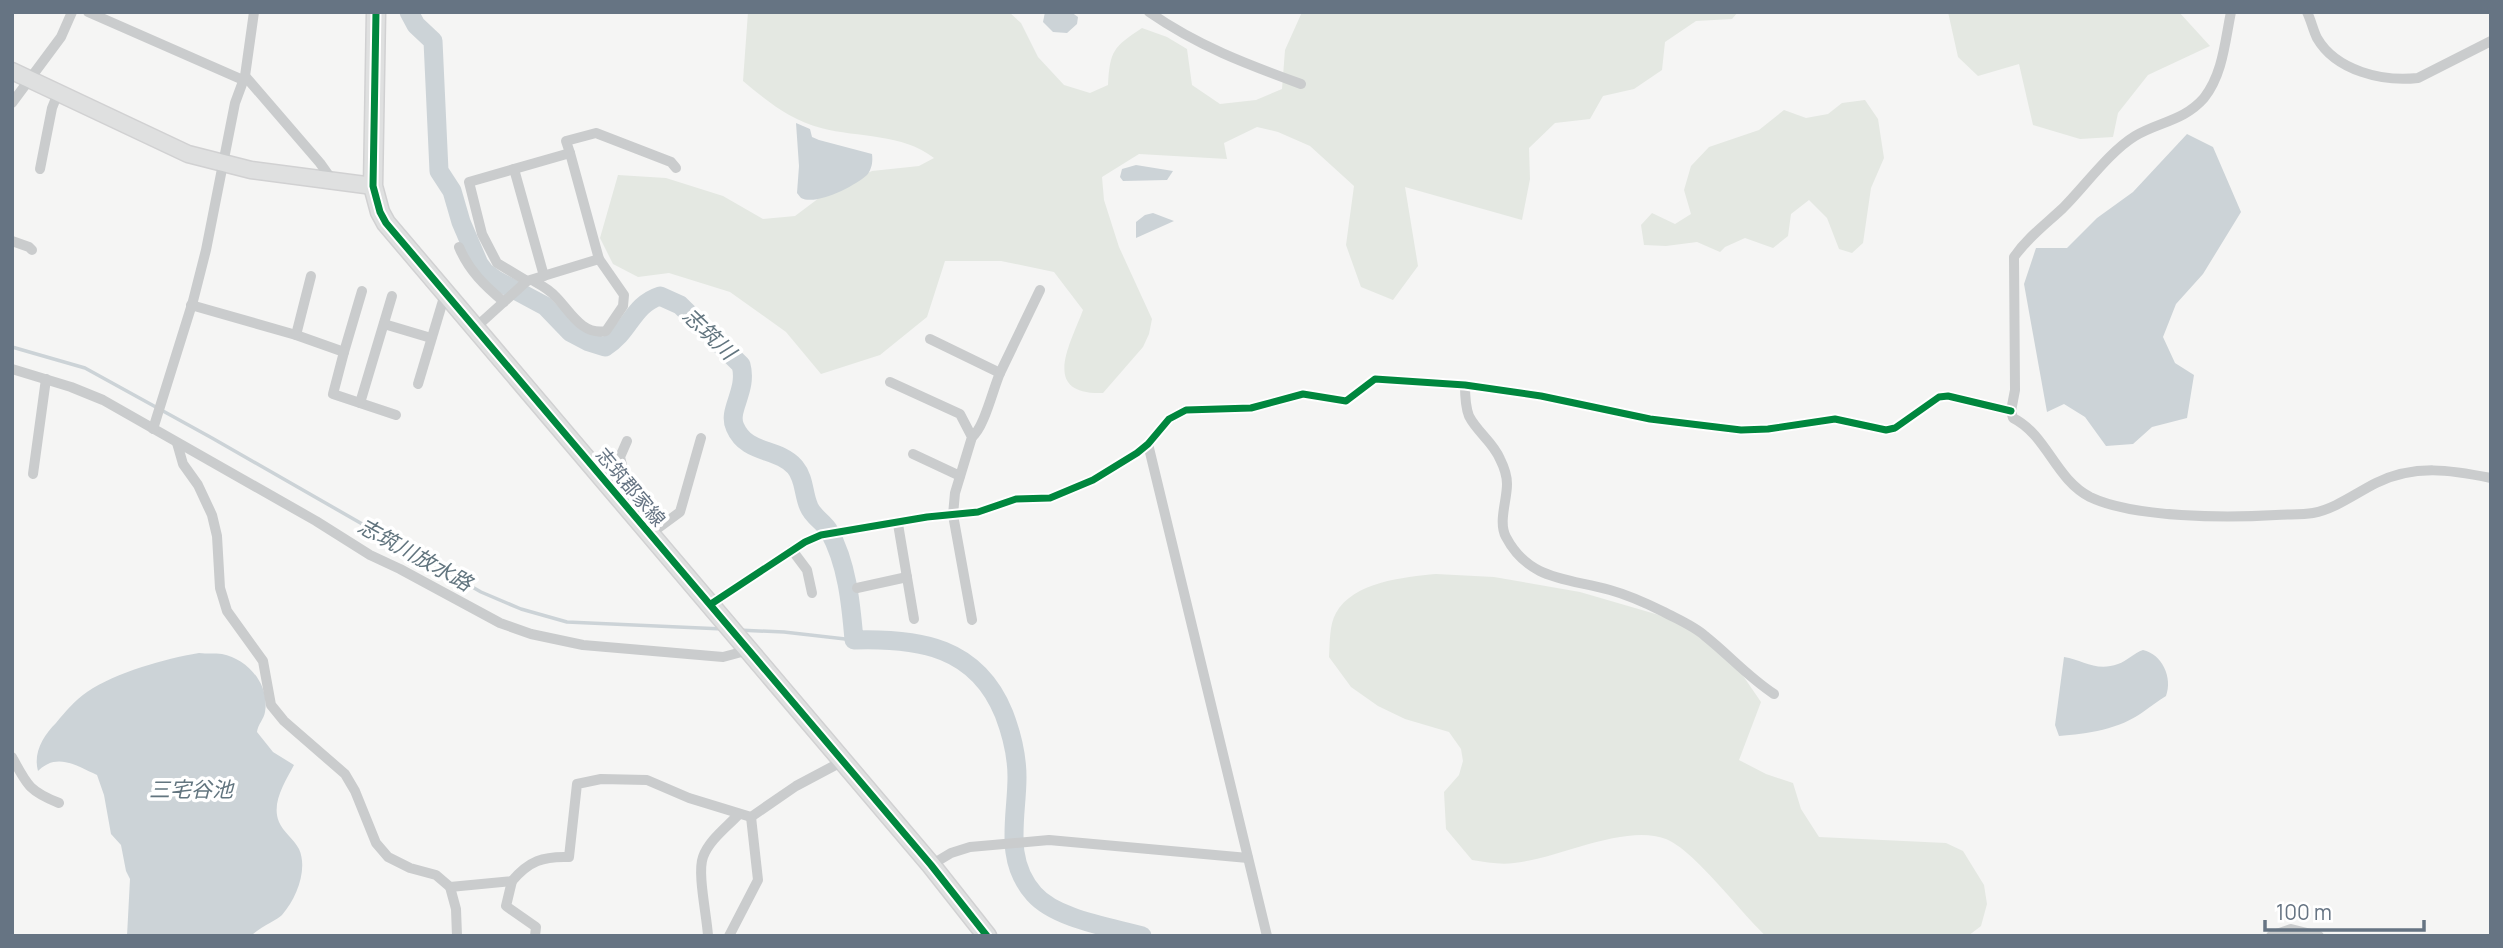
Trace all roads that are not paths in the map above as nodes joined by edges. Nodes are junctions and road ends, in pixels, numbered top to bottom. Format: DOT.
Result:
graph roads {
  1 [pos="72,12"];
  2 [pos="88,12"];
  3 [pos="254,12"];
  4 [pos="376,12"];
  5 [pos="1149,12"];
  6 [pos="2231,12"];
  7 [pos="2307,12"];
  8 [pos="2491,41"];
  9 [pos="12,71"];
  10 [pos="244,78"];
  11 [pos="31,80"];
  12 [pos="1301,84"];
  13 [pos="58,93"];
  14 [pos="12,103"];
  15 [pos="570,153"];
  16 [pos="225,164"];
  17 [pos="676,168"];
  18 [pos="40,169"];
  19 [pos="514,169"];
  20 [pos="332,180"];
  21 [pos="373,186"];
  22 [pos="12,242"];
  23 [pos="459,247"];
  24 [pos="32,250"];
  25 [pos="599,259"];
  26 [pos="312,276"];
  27 [pos="544,276"];
  28 [pos="527,282"];
  29 [pos="1041,290"];
  30 [pos="362,291"];
  31 [pos="445,294"];
  32 [pos="392,296"];
  33 [pos="508,299"];
  34 [pos="191,305"];
  35 [pos="384,324"];
  36 [pos="475,328"];
  37 [pos="296,335"];
  38 [pos="432,338"];
  39 [pos="930,339"];
  40 [pos="344,352"];
  41 [pos="12,369"];
  42 [pos="1000,373"];
  43 [pos="46,379"];
  44 [pos="890,382"];
  45 [pos="418,384"];
  46 [pos="1465,385"];
  47 [pos="360,403"];
  48 [pos="2011,411"];
  49 [pos="396,415"];
  50 [pos="153,429"];
  51 [pos="972,437"];
  52 [pos="701,438"];
  53 [pos="627,440"];
  54 [pos="177,443"];
  55 [pos="1148,444"];
  56 [pos="913,453"];
  57 [pos="33,474"];
  58 [pos="960,476"];
  59 [pos="2491,478"];
  60 [pos="625,504"];
  61 [pos="953,515"];
  62 [pos="898,524"];
  63 [pos="650,534"];
  64 [pos="792,550"];
  65 [pos="907,577"];
  66 [pos="857,588"];
  67 [pos="812,593"];
  68 [pos="714,607"];
  69 [pos="914,619"];
  70 [pos="972,620"];
  71 [pos="749,650"];
  72 [pos="1774,694"];
  73 [pos="12,757"];
  74 [pos="843,761"];
  75 [pos="60,803"];
  76 [pos="745,816"];
  77 [pos="1248,858"];
  78 [pos="931,864"];
  79 [pos="512,881"];
  80 [pos="450,887"];
  81 [pos="457,936"];
  82 [pos="535,936"];
  83 [pos="708,936"];
  84 [pos="729,936"];
  85 [pos="987,936"];
  86 [pos="1267,936"];
  87 [pos="2271,936"];
  88 [pos="2319,936"];
  1 -- 11 [label="street"];
  2 -- 10 [label="street"];
  3 -- 10 [label="street"];
  4 -- 21 [label="main road, 志筑郡家線"];
  5 -- 12 [label="street"];
  6 -- 48 [label="street"];
  7 -- 8 [label="street"];
  9 -- 11 [label="street"];
  10 -- 16 [label="street"];
  10 -- 20 [label="street"];
  11 -- 13 [label="street"];
  11 -- 14 [label="street"];
  13 -- 16 [label="street"];
  13 -- 18 [label="street"];
  15 -- 17 [label="street"];
  15 -- 19 [label="street"];
  15 -- 25 [label="street"];
  16 -- 20 [label="street"];
  16 -- 34 [label="street"];
  19 -- 27 [label="street"];
  19 -- 28 [label="street"];
  20 -- 21 [label="street"];
  21 -- 31 [label="main road, 志筑郡家線"];
  22 -- 24 [label="street"];
  23 -- 33 [label="street"];
  25 -- 27 [label="street"];
  25 -- 28 [label="street"];
  26 -- 37 [label="street"];
  27 -- 28 [label="street"];
  28 -- 33 [label="street"];
  29 -- 42 [label="street"];
  30 -- 40 [label="street"];
  31 -- 36 [label="main road, 志筑郡家線"];
  31 -- 38 [label="street"];
  32 -- 35 [label="street"];
  33 -- 36 [label="street"];
  34 -- 37 [label="street"];
  34 -- 50 [label="street"];
  35 -- 38 [label="street"];
  35 -- 47 [label="street"];
  36 -- 60 [label="main road, 志筑郡家線"];
  37 -- 40 [label="street"];
  38 -- 45 [label="street"];
  39 -- 42 [label="street"];
  40 -- 47 [label="street"];
  41 -- 43 [label="street"];
  42 -- 51 [label="street"];
  43 -- 50 [label="street"];
  43 -- 57 [label="street"];
  44 -- 51 [label="street"];
  46 -- 48 [label="street"];
  46 -- 55 [label="street"];
  46 -- 72 [label="street"];
  47 -- 49 [label="street"];
  48 -- 59 [label="street"];
  50 -- 54 [label="street"];
  51 -- 58 [label="street"];
  52 -- 63 [label="street"];
  53 -- 60 [label="street"];
  54 -- 71 [label="street"];
  54 -- 80 [label="street"];
  55 -- 61 [label="street"];
  55 -- 77 [label="street"];
  56 -- 58 [label="street"];
  58 -- 61 [label="street"];
  60 -- 63 [label="main road, 志筑郡家線"];
  61 -- 62 [label="street"];
  61 -- 70 [label="street"];
  62 -- 64 [label="street"];
  62 -- 65 [label="street"];
  63 -- 68 [label="main road, 志筑郡家線"];
  64 -- 67 [label="street"];
  64 -- 68 [label="street"];
  65 -- 66 [label="street"];
  65 -- 69 [label="street"];
  68 -- 71 [label="main road, 志筑郡家線"];
  71 -- 74 [label="main road, 志筑郡家線"];
  73 -- 75 [label="street"];
  74 -- 76 [label="street"];
  74 -- 78 [label="main road, 志筑郡家線"];
  76 -- 79 [label="street"];
  76 -- 83 [label="street"];
  76 -- 84 [label="street"];
  77 -- 78 [label="street"];
  77 -- 86 [label="street"];
  78 -- 85 [label="main road, 志筑郡家線"];
  79 -- 80 [label="street"];
  79 -- 82 [label="street"];
  80 -- 81 [label="street"];
  87 -- 88 [label="street"];
}
